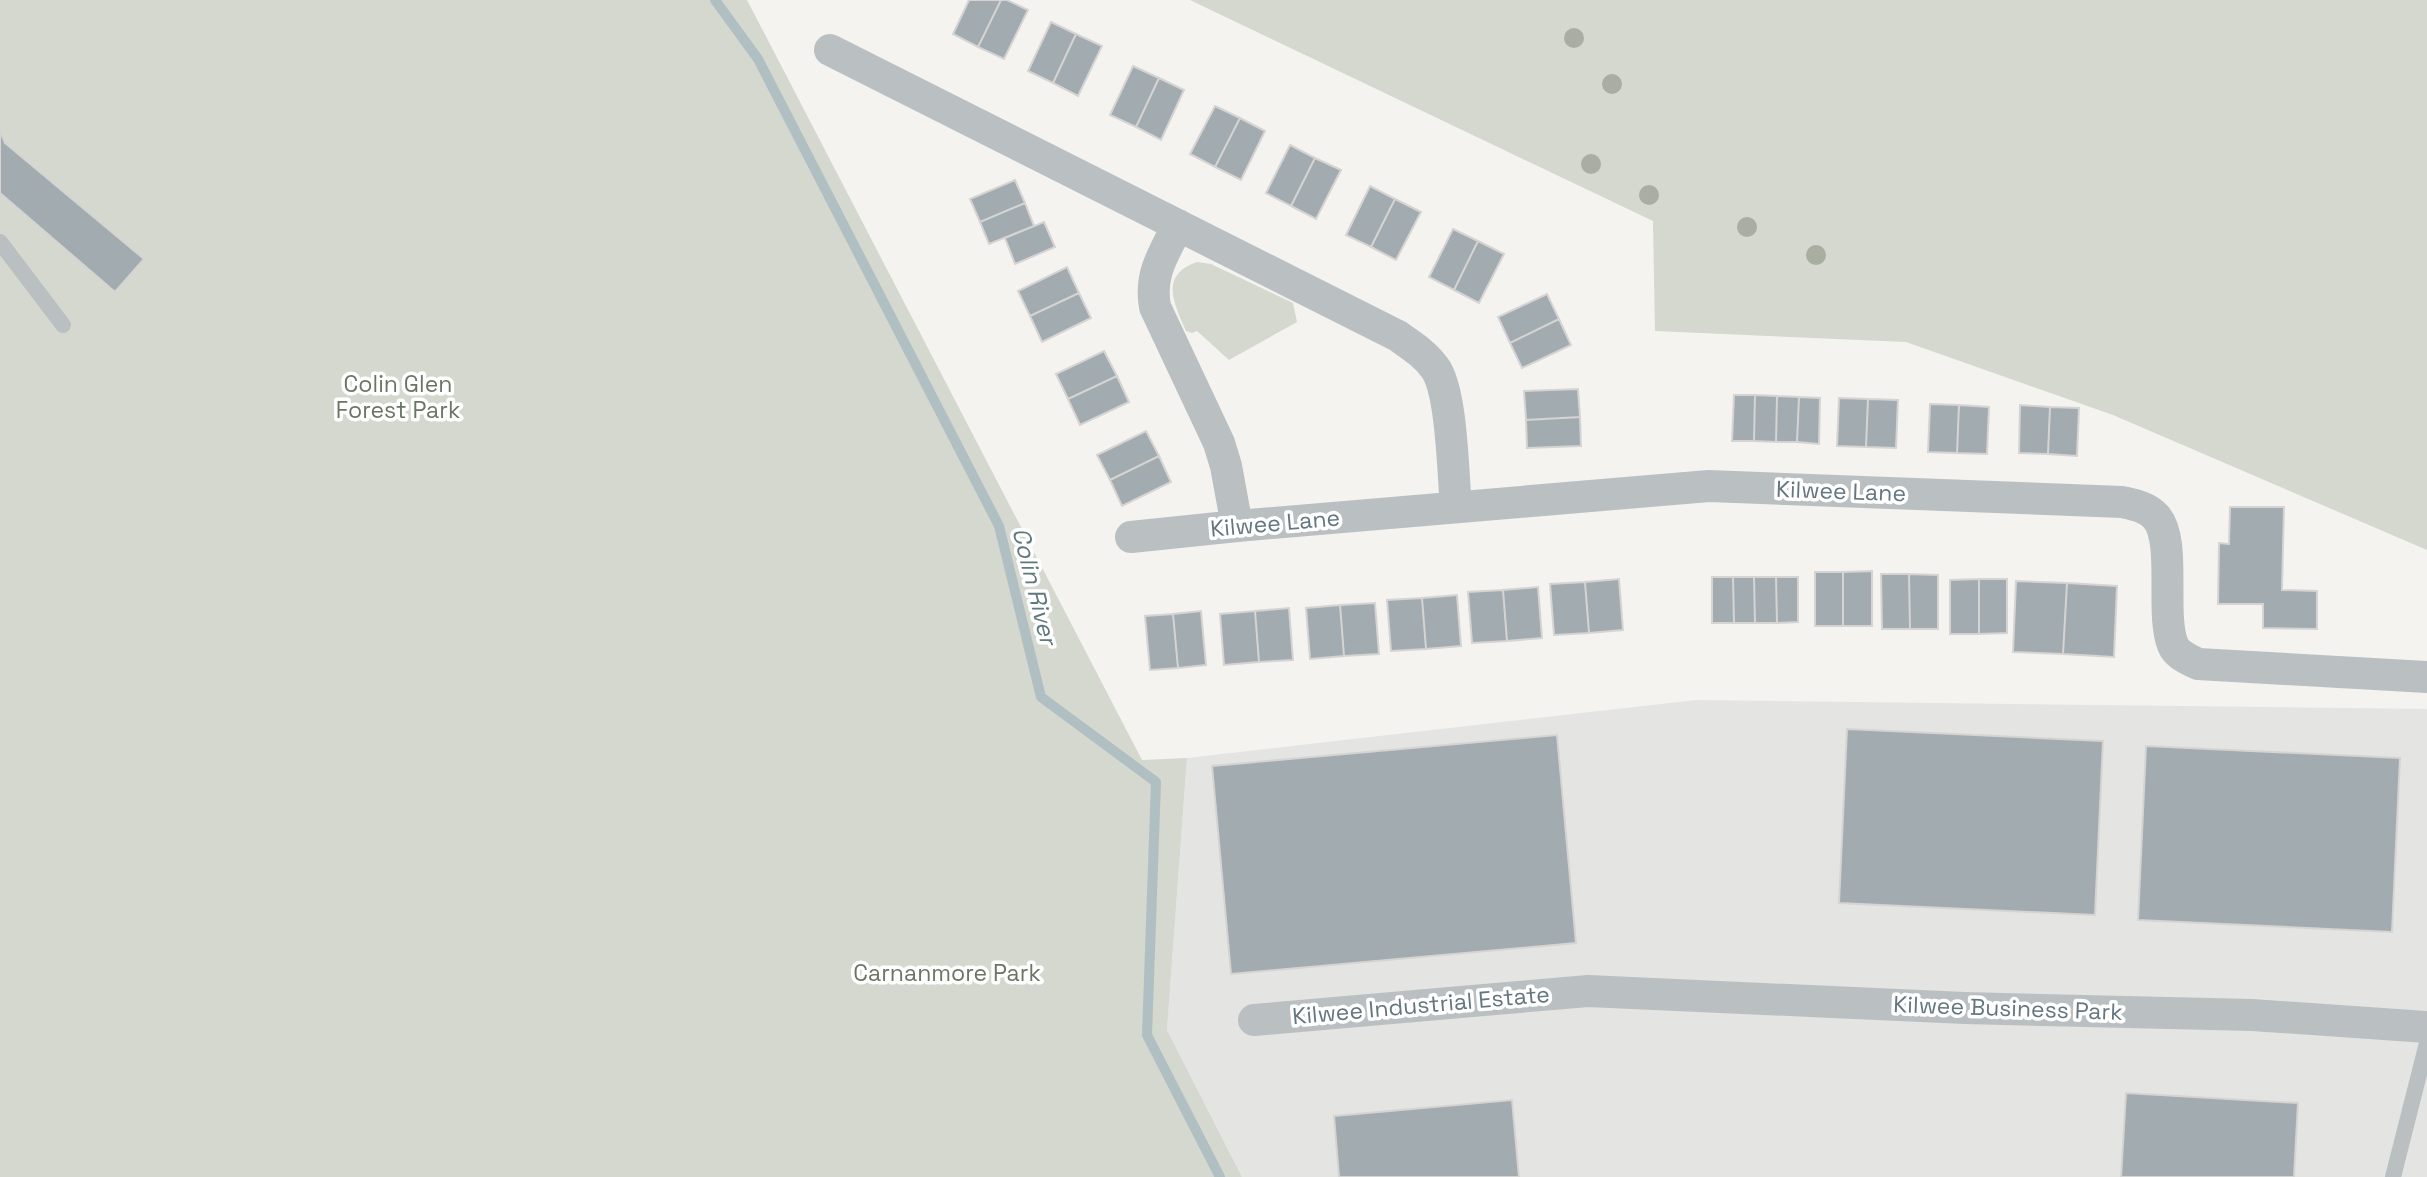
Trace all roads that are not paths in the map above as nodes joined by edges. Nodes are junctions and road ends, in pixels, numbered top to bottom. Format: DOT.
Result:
graph roads {
  1 [pos="830,50"];
  2 [pos="1178,225"];
  3 [pos="0,242"];
  4 [pos="63,326"];
  5 [pos="1456,507"];
  6 [pos="1237,526"];
  7 [pos="1131,537"];
  8 [pos="2427,677"];
  9 [pos="1588,991"];
  10 [pos="1254,1020"];
  11 [pos="2427,1027"];
  12 [pos="2427,1043"];
  13 [pos="2393,1177"];
  1 -- 2 [label="street"];
  2 -- 5 [label="street"];
  2 -- 6 [label="street"];
  3 -- 4 [label="lane"];
  5 -- 6 [label="street, Kilwee Lane"];
  5 -- 8 [label="street, Kilwee Lane"];
  6 -- 7 [label="street, Kilwee Lane"];
  9 -- 10 [label="street, Kilwee Industrial Estate"];
  9 -- 11 [label="street, Kilwee Business Park"];
  12 -- 13 [label="lane"];
}
